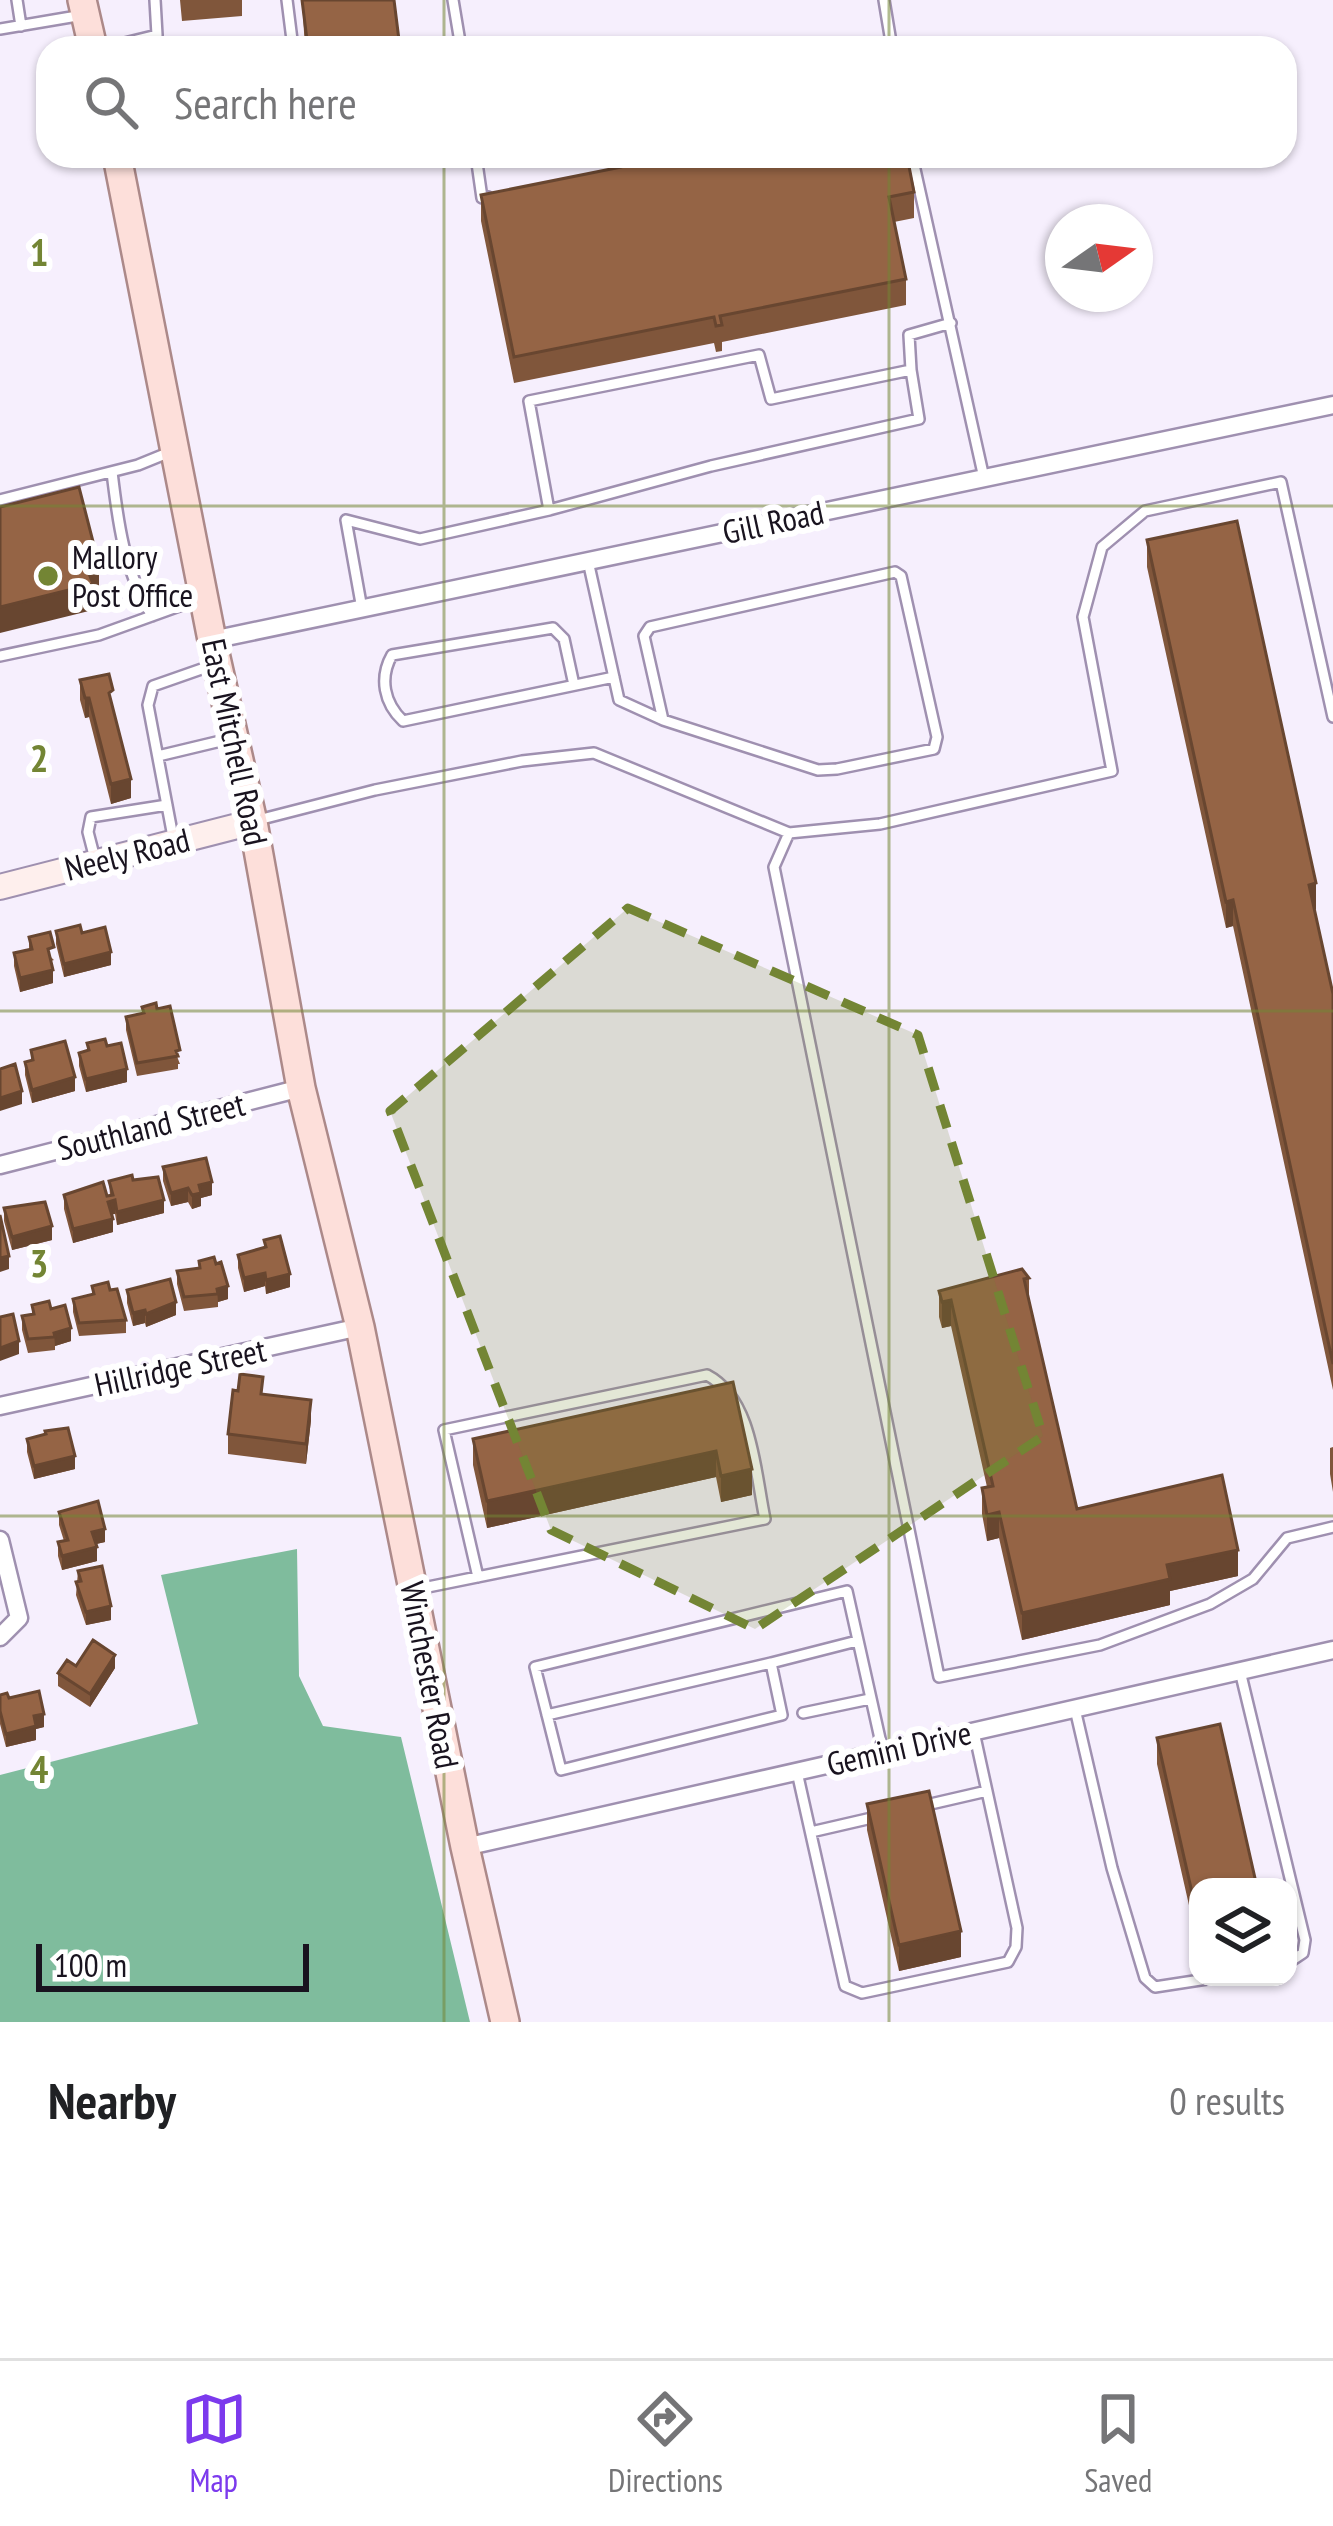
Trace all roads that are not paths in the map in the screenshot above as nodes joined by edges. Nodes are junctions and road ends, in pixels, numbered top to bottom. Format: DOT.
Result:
graph roads {
  1 [pos="17,0"];
  2 [pos="155,0"];
  3 [pos="287,0"];
  4 [pos="454,0"];
  5 [pos="884,0"];
  6 [pos="83,7"];
  7 [pos="21,26"];
  8 [pos="0,29"];
  9 [pos="157,36"];
  10 [pos="292,36"];
  11 [pos="459,36"];
  12 [pos="890,36"];
  13 [pos="119,168"];
  14 [pos="478,168"];
  15 [pos="915,168"];
  16 [pos="504,194"];
  17 [pos="951,323"];
  18 [pos="911,370"];
  19 [pos="1333,405"];
  20 [pos="175,450"];
  21 [pos="112,472"];
  22 [pos="984,478"];
  23 [pos="0,500"];
  24 [pos="549,510"];
  25 [pos="589,561"];
  26 [pos="204,597"];
  27 [pos="362,609"];
  28 [pos="152,616"];
  29 [pos="215,652"];
  30 [pos="0,656"];
  31 [pos="614,677"];
  32 [pos="574,686"];
  33 [pos="1333,717"];
  34 [pos="663,720"];
  35 [pos="235,738"];
  36 [pos="158,756"];
  37 [pos="167,806"];
  38 [pos="253,821"];
  39 [pos="789,833"];
  40 [pos="174,842"];
  41 [pos="96,862"];
  42 [pos="0,887"];
  43 [pos="301,1088"];
  44 [pos="0,1165"];
  45 [pos="360,1327"];
  46 [pos="0,1406"];
  47 [pos="1333,1527"];
  48 [pos="0,1540"];
  49 [pos="478,1577"];
  50 [pos="413,1590"];
  51 [pos="0,1637"];
  52 [pos="857,1641"];
  53 [pos="1333,1650"];
  54 [pos="771,1663"];
  55 [pos="1240,1671"];
  56 [pos="870,1699"];
  57 [pos="1075,1708"];
  58 [pos="803,1714"];
  59 [pos="548,1715"];
  60 [pos="974,1732"];
  61 [pos="883,1752"];
  62 [pos="797,1772"];
  63 [pos="987,1791"];
  64 [pos="811,1832"];
  65 [pos="465,1847"];
  66 [pos="1290,1878"];
  67 [pos="1297,1907"];
  68 [pos="1297,1958"];
  69 [pos="1189,1982"];
  70 [pos="505,2022"];
  1 -- 7 [label="lane"];
  2 -- 9 [label="lane"];
  3 -- 10 [label="lane"];
  4 -- 11 [label="lane"];
  5 -- 12 [label="lane"];
  6 -- 7 [label="lane"];
  7 -- 8 [label="lane"];
  13 -- 20 [label="main road, East Mitchell Road"];
  14 -- 16 [label="lane"];
  15 -- 17 [label="lane"];
  17 -- 18 [label="lane"];
  17 -- 22 [label="lane"];
  18 -- 24 [label="lane"];
  18 -- 24 [label="lane"];
  19 -- 22 [label="street, Gill Road"];
  20 -- 21 [label="lane"];
  20 -- 26 [label="main road, East Mitchell Road"];
  21 -- 23 [label="lane"];
  21 -- 28 [label="lane"];
  22 -- 25 [label="street, Gill Road"];
  24 -- 27 [label="lane"];
  25 -- 27 [label="street, Gill Road"];
  25 -- 31 [label="lane"];
  26 -- 28 [label="lane"];
  26 -- 29 [label="main road, East Mitchell Road"];
  27 -- 29 [label="street, Gill Road"];
  28 -- 30 [label="lane"];
  29 -- 35 [label="main road, East Mitchell Road"];
  29 -- 36 [label="lane"];
  31 -- 32 [label="lane"];
  31 -- 34 [label="lane"];
  32 -- 32 [label="lane"];
  33 -- 39 [label="lane"];
  34 -- 34 [label="lane"];
  35 -- 36 [label="lane"];
  35 -- 38 [label="main road, East Mitchell Road"];
  36 -- 37 [label="lane"];
  37 -- 40 [label="lane"];
  37 -- 41 [label="lane"];
  38 -- 39 [label="lane"];
  38 -- 40 [label="street, Neely Road"];
  38 -- 43 [label="main road, East Mitchell Road"];
  39 -- 47 [label="lane"];
  40 -- 41 [label="street, Neely Road"];
  41 -- 42 [label="street, Neely Road"];
  43 -- 44 [label="street, Southland Street"];
  43 -- 45 [label="main road, East Mitchell Road"];
  45 -- 46 [label="street, Hillridge Street"];
  45 -- 50 [label="main road, Winchester Road"];
  48 -- 51 [label="street"];
  49 -- 49 [label="lane"];
  49 -- 50 [label="lane"];
  50 -- 65 [label="main road, Winchester Road"];
  52 -- 54 [label="lane"];
  52 -- 56 [label="lane"];
  52 -- 59 [label="lane"];
  53 -- 55 [label="street, Gemini Drive"];
  54 -- 59 [label="lane"];
  54 -- 59 [label="lane"];
  55 -- 57 [label="street, Gemini Drive"];
  55 -- 66 [label="lane"];
  56 -- 58 [label="lane"];
  56 -- 61 [label="lane"];
  57 -- 60 [label="street, Gemini Drive"];
  57 -- 69 [label="lane"];
  60 -- 61 [label="street, Gemini Drive"];
  60 -- 63 [label="lane"];
  61 -- 62 [label="street, Gemini Drive"];
  62 -- 64 [label="lane"];
  62 -- 65 [label="street, Gemini Drive"];
  63 -- 64 [label="lane"];
  63 -- 64 [label="lane"];
  65 -- 70 [label="main road, Winchester Road"];
  67 -- 68 [label="lane"];
}
